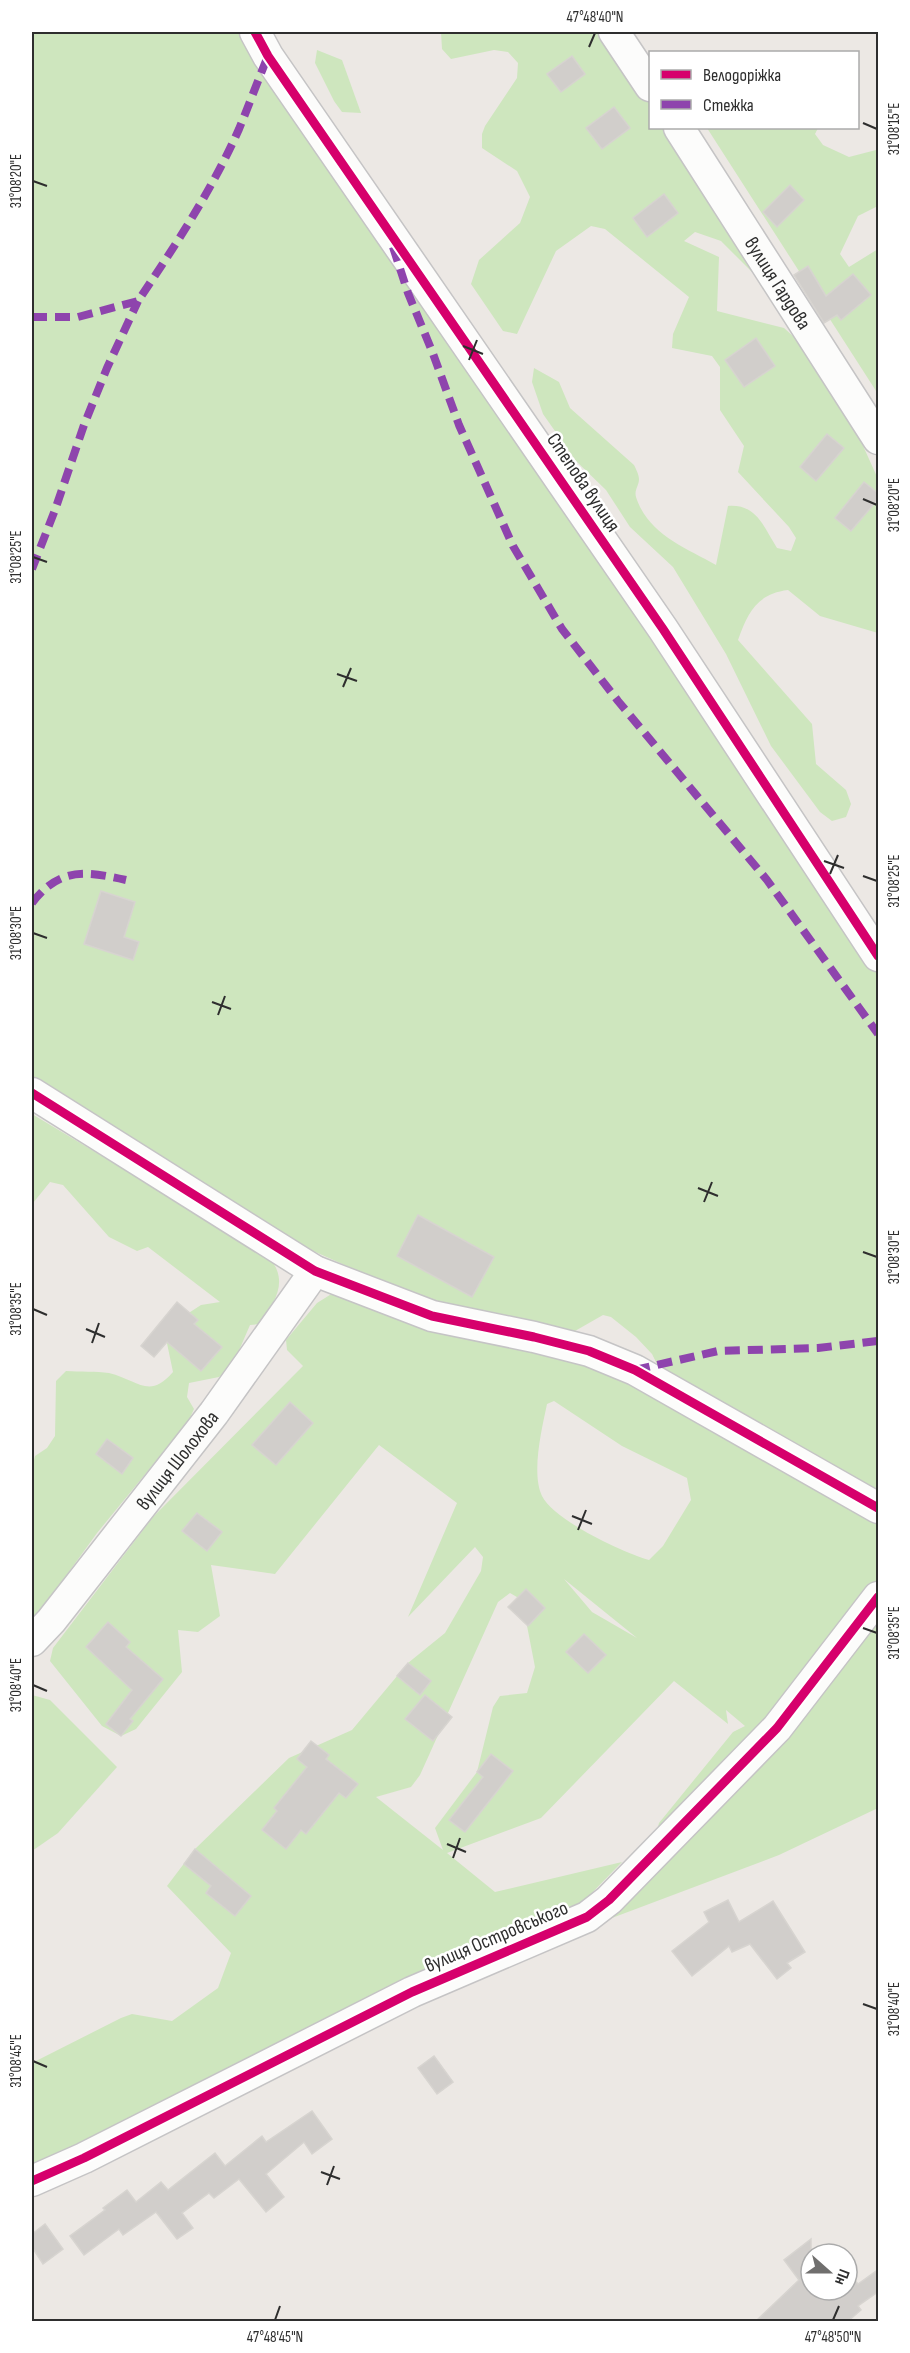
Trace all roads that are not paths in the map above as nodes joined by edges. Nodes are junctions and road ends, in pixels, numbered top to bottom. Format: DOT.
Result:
graph roads {
  1 [pos="255,32"];
  2 [pos="614,32"];
  3 [pos="649,83"];
  4 [pos="680,129"];
  5 [pos="879,439"];
  6 [pos="879,956"];
  7 [pos="32,1093"];
  8 [pos="315,1271"];
  9 [pos="879,1508"];
  10 [pos="879,1597"];
  11 [pos="32,1641"];
  12 [pos="32,2181"];
  1 -- 6 [label="street, Степова вулиця"];
  2 -- 3 [label="street"];
  4 -- 5 [label="street, вулиця Гардова"];
  7 -- 8 [label="street"];
  8 -- 9 [label="street"];
  8 -- 11 [label="street, вулиця Шолохова"];
  10 -- 12 [label="street, вулиця Островського"];
}
